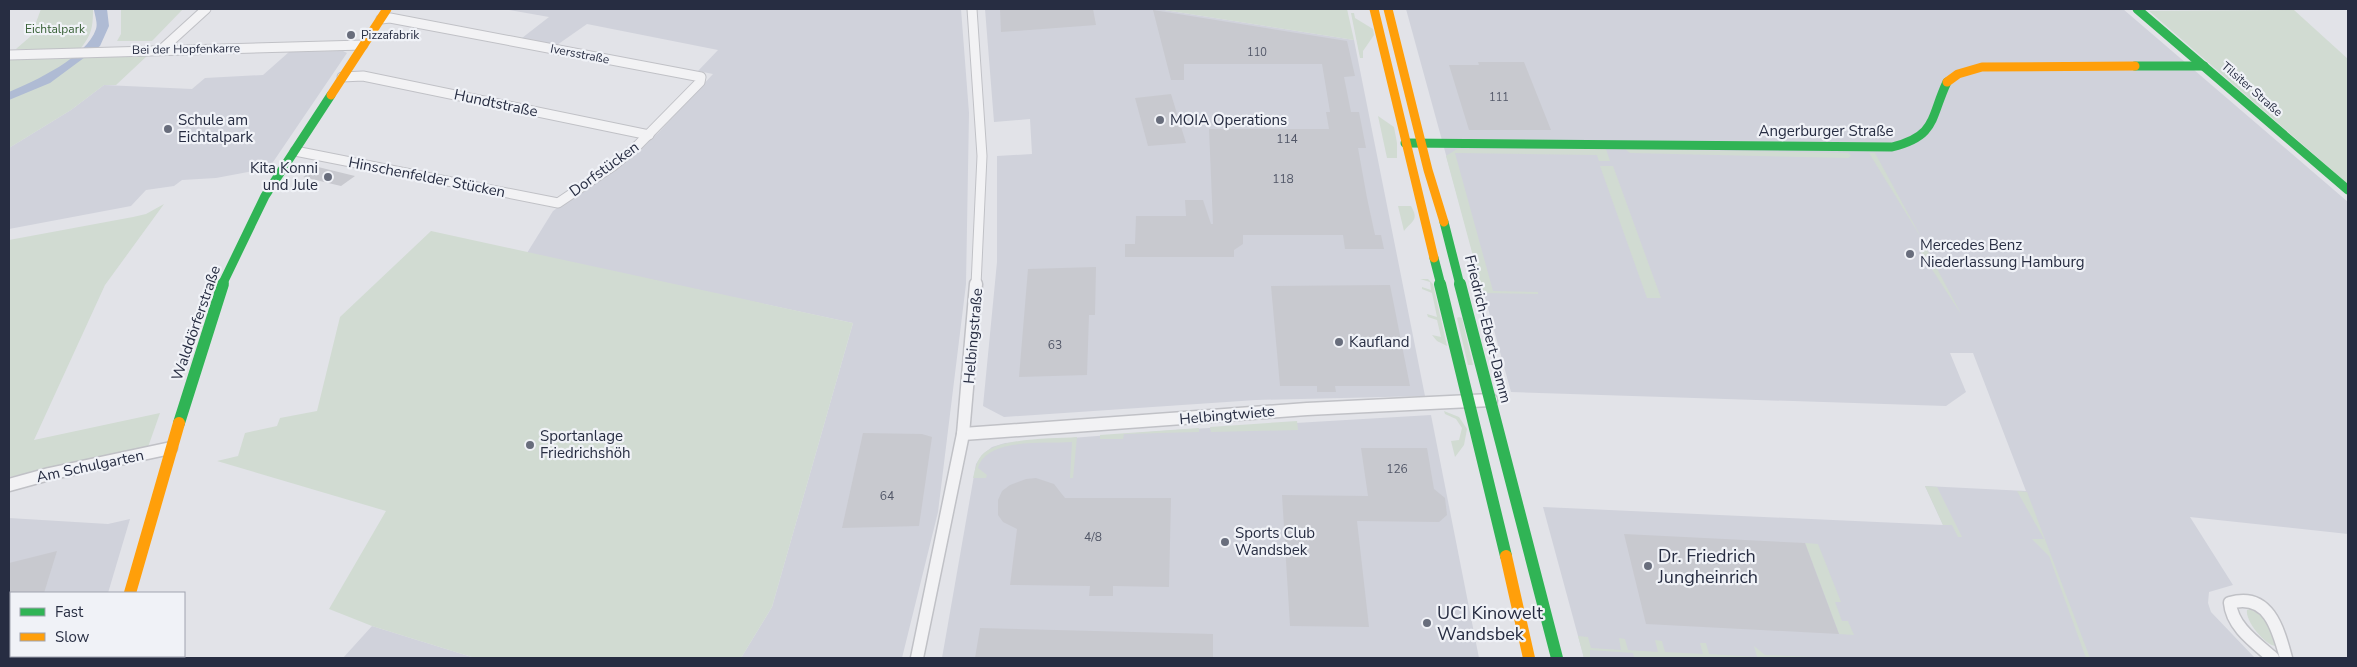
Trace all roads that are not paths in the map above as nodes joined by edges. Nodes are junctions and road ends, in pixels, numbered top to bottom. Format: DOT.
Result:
graph roads {
  1 [pos="206,9"];
  2 [pos="387,9"];
  3 [pos="972,9"];
  4 [pos="1374,9"];
  5 [pos="1388,9"];
  6 [pos="2137,9"];
  7 [pos="381,19"];
  8 [pos="363,45"];
  9 [pos="162,50"];
  10 [pos="9,55"];
  11 [pos="2204,66"];
  12 [pos="342,77"];
  13 [pos="649,135"];
  14 [pos="1405,143"];
  15 [pos="1421,143"];
  16 [pos="295,151"];
  17 [pos="2348,190"];
  18 [pos="558,203"];
  19 [pos="1490,400"];
  20 [pos="1469,401"];
  21 [pos="963,434"];
  22 [pos="171,448"];
  23 [pos="9,485"];
  24 [pos="130,592"];
  25 [pos="917,658"];
  26 [pos="1529,658"];
  27 [pos="1557,658"];
  28 [pos="2273,658"];
  29 [pos="2286,658"];
  1 -- 9 [label="street"];
  2 -- 7 [label="street, Walddörferstraße"];
  3 -- 21 [label="street, Helbingstraße"];
  4 -- 14 [label="street"];
  5 -- 15 [label="street, Friedrich-Ebert-Damm"];
  6 -- 11 [label="street, Tilsiter Straße"];
  7 -- 8 [label="street, Walddörferstraße"];
  7 -- 13 [label="street, Iversstraße"];
  8 -- 9 [label="street, Bei der Hopfenkarre"];
  8 -- 12 [label="street, Walddörferstraße"];
  9 -- 10 [label="street, Bei der Hopfenkarre"];
  11 -- 15 [label="street, Angerburger Straße"];
  11 -- 17 [label="street, Tilsiter Straße"];
  12 -- 13 [label="street, Hundtstraße"];
  12 -- 16 [label="street, Walddörferstraße"];
  13 -- 18 [label="street, Dorfstücken"];
  14 -- 15 [label="street, Angerburger Straße"];
  14 -- 20 [label="street"];
  15 -- 19 [label="street, Friedrich-Ebert-Damm"];
  16 -- 18 [label="street, Hinschenfelder Stücken"];
  16 -- 22 [label="street, Walddörferstraße"];
  19 -- 20 [label="street, Helbingtwiete"];
  19 -- 27 [label="street, Friedrich-Ebert-Damm"];
  20 -- 21 [label="street, Helbingtwiete"];
  20 -- 26 [label="street"];
  21 -- 25 [label="street, Helbingstraße"];
  22 -- 23 [label="street, Am Schulgarten"];
  22 -- 24 [label="street, Walddörferstraße"];
  28 -- 29 [label="street"];
}
